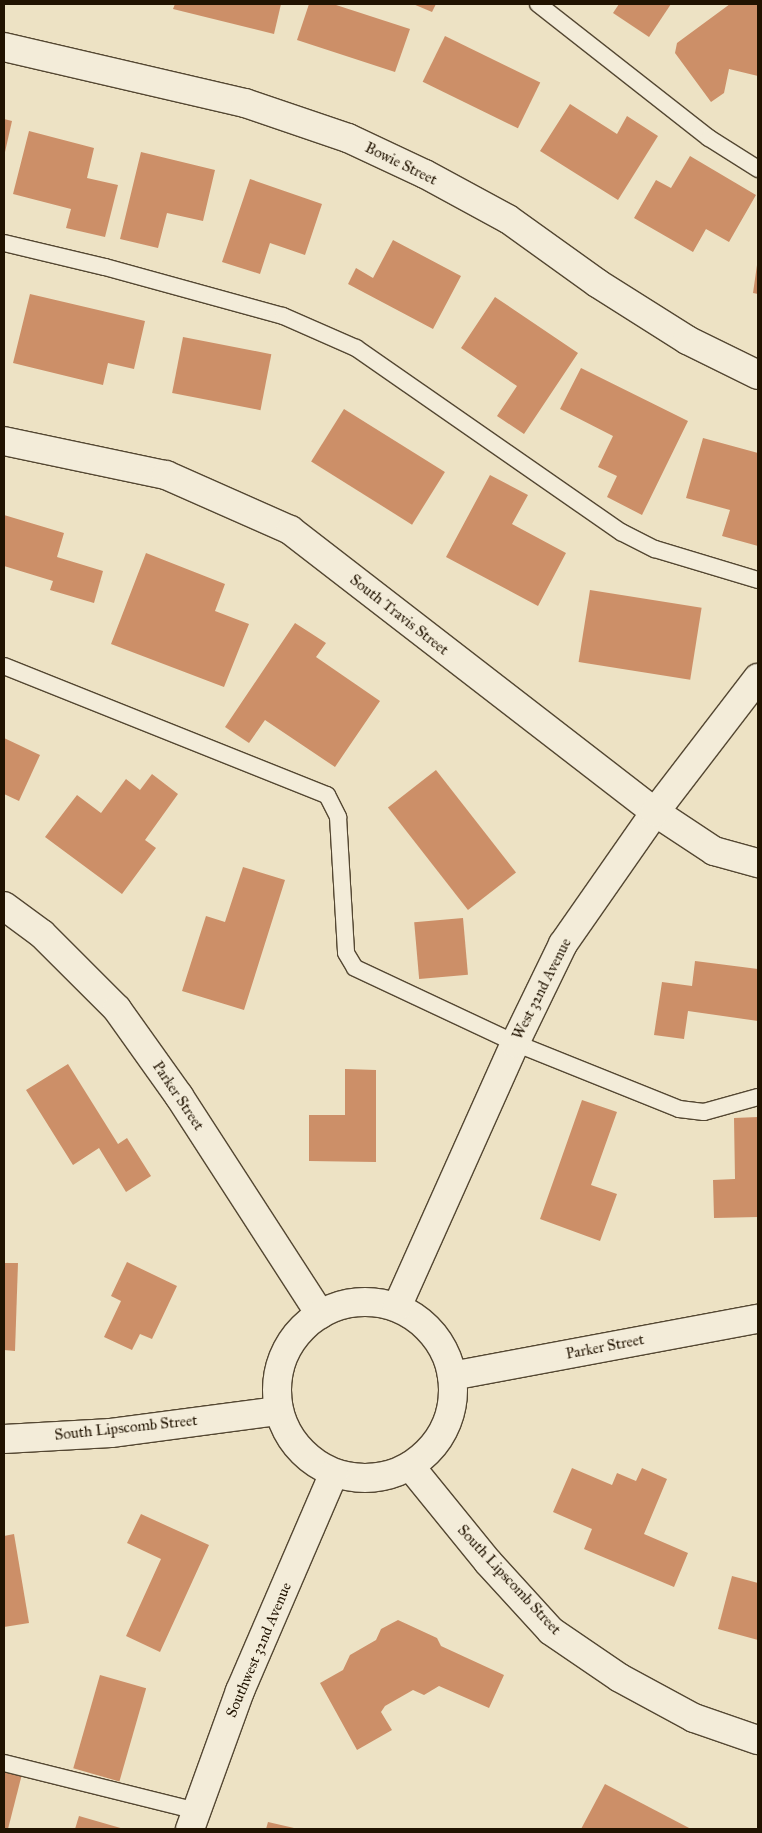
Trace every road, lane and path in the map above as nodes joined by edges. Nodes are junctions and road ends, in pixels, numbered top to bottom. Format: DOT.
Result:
graph roads {
  1 [pos="538,4"];
  2 [pos="4,47"];
  3 [pos="758,169"];
  4 [pos="4,243"];
  5 [pos="758,375"];
  6 [pos="4,441"];
  7 [pos="758,580"];
  8 [pos="4,666"];
  9 [pos="758,678"];
  10 [pos="655,812"];
  11 [pos="758,863"];
  12 [pos="4,906"];
  13 [pos="515,1043"];
  14 [pos="758,1096"];
  15 [pos="397,1307"];
  16 [pos="320,1314"];
  17 [pos="758,1319"];
  18 [pos="452,1376"];
  19 [pos="279,1411"];
  20 [pos="4,1439"];
  21 [pos="410,1466"];
  22 [pos="334,1473"];
  23 [pos="758,1740"];
  24 [pos="4,1763"];
  25 [pos="194,1820"];
  1 -- 3 [label="lane"];
  2 -- 5 [label="street, Bowie Street"];
  4 -- 7 [label="lane"];
  6 -- 10 [label="street, South Travis Street"];
  8 -- 13 [label="lane"];
  9 -- 10 [label="street, West 32nd Avenue"];
  10 -- 11 [label="street, South Travis Street"];
  10 -- 13 [label="street, West 32nd Avenue"];
  12 -- 16 [label="street, Parker Street"];
  13 -- 14 [label="lane"];
  13 -- 15 [label="street, West 32nd Avenue"];
  15 -- 16 [label="street"];
  15 -- 18 [label="street"];
  16 -- 19 [label="street"];
  17 -- 18 [label="street, Parker Street"];
  18 -- 21 [label="street"];
  19 -- 20 [label="street, South Lipscomb Street"];
  19 -- 22 [label="street"];
  21 -- 22 [label="street"];
  21 -- 23 [label="street, South Lipscomb Street"];
  22 -- 25 [label="street, Southwest 32nd Avenue"];
  24 -- 25 [label="lane"];
}
